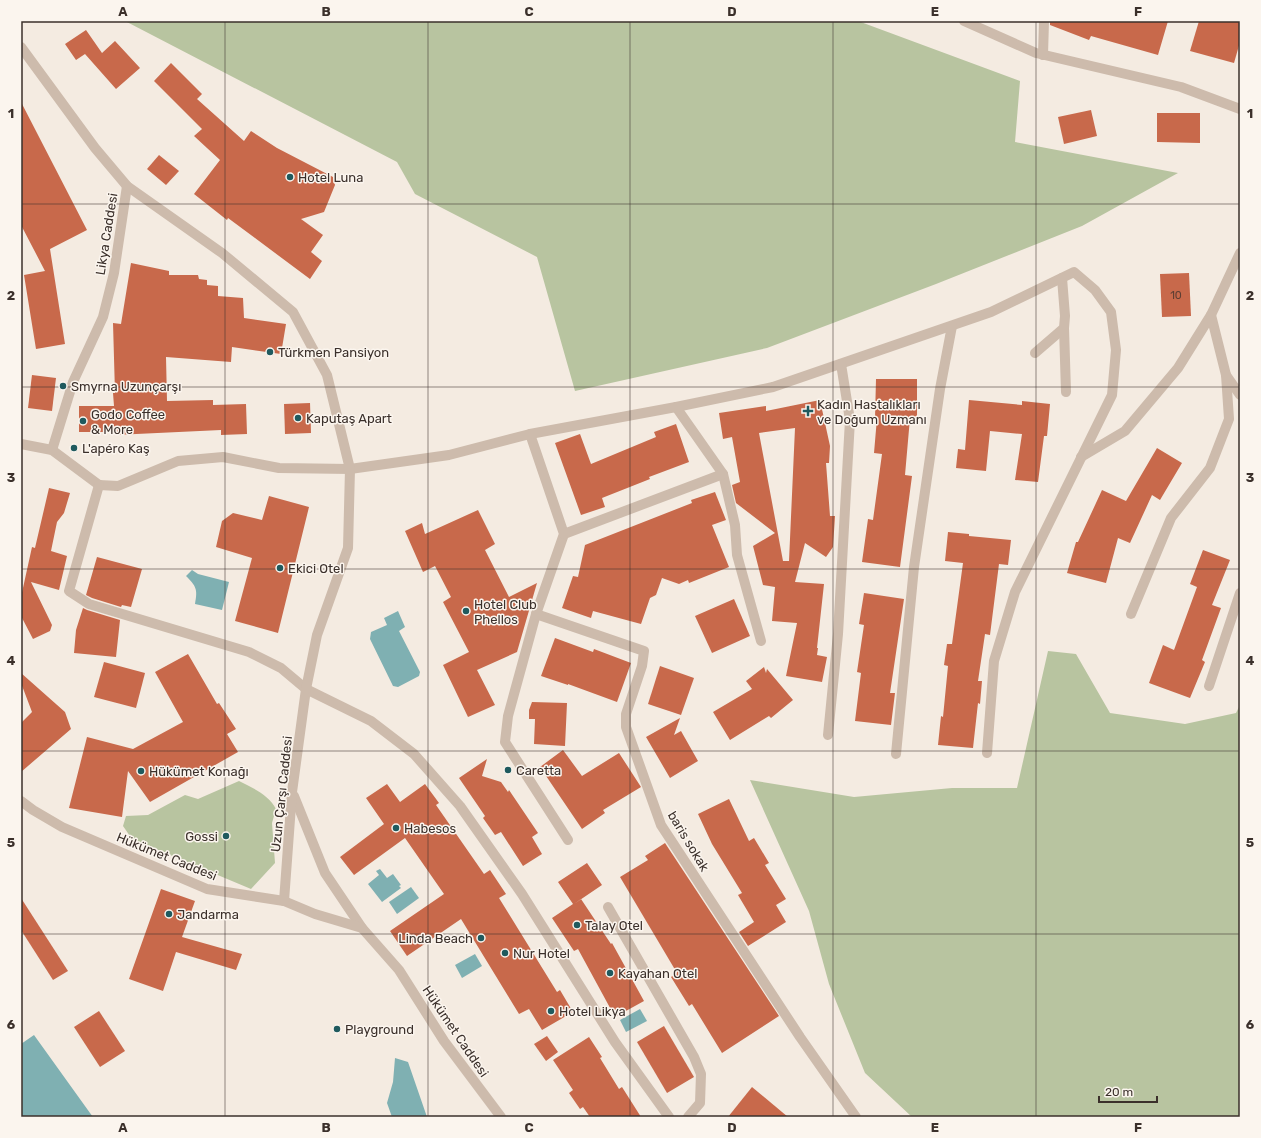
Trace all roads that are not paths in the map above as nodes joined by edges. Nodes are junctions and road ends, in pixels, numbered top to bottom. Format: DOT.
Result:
graph roads {
  1 [pos="964,21"];
  2 [pos="1044,21"];
  3 [pos="21,47"];
  4 [pos="1043,54"];
  5 [pos="1240,109"];
  6 [pos="127,186"];
  7 [pos="1240,253"];
  8 [pos="1062,278"];
  9 [pos="1211,315"];
  10 [pos="952,326"];
  11 [pos="1064,328"];
  12 [pos="1035,353"];
  13 [pos="841,364"];
  14 [pos="1226,375"];
  15 [pos="1066,392"];
  16 [pos="1240,395"];
  17 [pos="676,407"];
  18 [pos="530,434"];
  19 [pos="21,444"];
  20 [pos="52,450"];
  21 [pos="1081,457"];
  22 [pos="350,469"];
  23 [pos="724,474"];
  24 [pos="99,485"];
  25 [pos="564,534"];
  26 [pos="1240,593"];
  27 [pos="536,614"];
  28 [pos="1131,614"];
  29 [pos="761,641"];
  30 [pos="1209,686"];
  31 [pos="306,689"];
  32 [pos="828,735"];
  33 [pos="987,753"];
  34 [pos="896,754"];
  35 [pos="292,792"];
  36 [pos="21,801"];
  37 [pos="568,840"];
  38 [pos="284,901"];
  39 [pos="608,907"];
  40 [pos="362,928"];
  41 [pos="501,1117"];
  42 [pos="669,1117"];
  43 [pos="688,1117"];
  44 [pos="856,1117"];
  1 -- 4 [label="street"];
  2 -- 4 [label="street"];
  3 -- 6 [label="street, Likya Caddesi"];
  4 -- 5 [label="street"];
  6 -- 20 [label="street, Likya Caddesi"];
  6 -- 22 [label="street, Uzun Çarşı Caddesi"];
  7 -- 9 [label="street"];
  8 -- 10 [label="street"];
  8 -- 11 [label="street"];
  8 -- 21 [label="street"];
  9 -- 14 [label="street"];
  9 -- 21 [label="street"];
  10 -- 13 [label="street"];
  10 -- 34 [label="street"];
  11 -- 12 [label="street"];
  11 -- 15 [label="street"];
  13 -- 17 [label="street"];
  13 -- 32 [label="street"];
  14 -- 16 [label="street"];
  14 -- 28 [label="street"];
  17 -- 18 [label="street"];
  17 -- 23 [label="street"];
  18 -- 22 [label="street"];
  18 -- 25 [label="street"];
  19 -- 20 [label="street"];
  20 -- 24 [label="street"];
  21 -- 33 [label="street"];
  22 -- 24 [label="street"];
  22 -- 31 [label="street, Uzun Çarşı Caddesi"];
  23 -- 25 [label="street"];
  23 -- 29 [label="street"];
  24 -- 31 [label="street"];
  25 -- 27 [label="street"];
  26 -- 30 [label="street"];
  27 -- 37 [label="street"];
  27 -- 44 [label="street, baris sokak"];
  31 -- 35 [label="street, Uzun Çarşı Caddesi"];
  31 -- 42 [label="street"];
  35 -- 38 [label="street, Uzun Çarşı Caddesi"];
  35 -- 40 [label="street"];
  36 -- 38 [label="street, Hükümet Caddesi"];
  38 -- 40 [label="street, Hükümet Caddesi"];
  39 -- 43 [label="street"];
  40 -- 41 [label="street, Hükümet Caddesi"];
}
